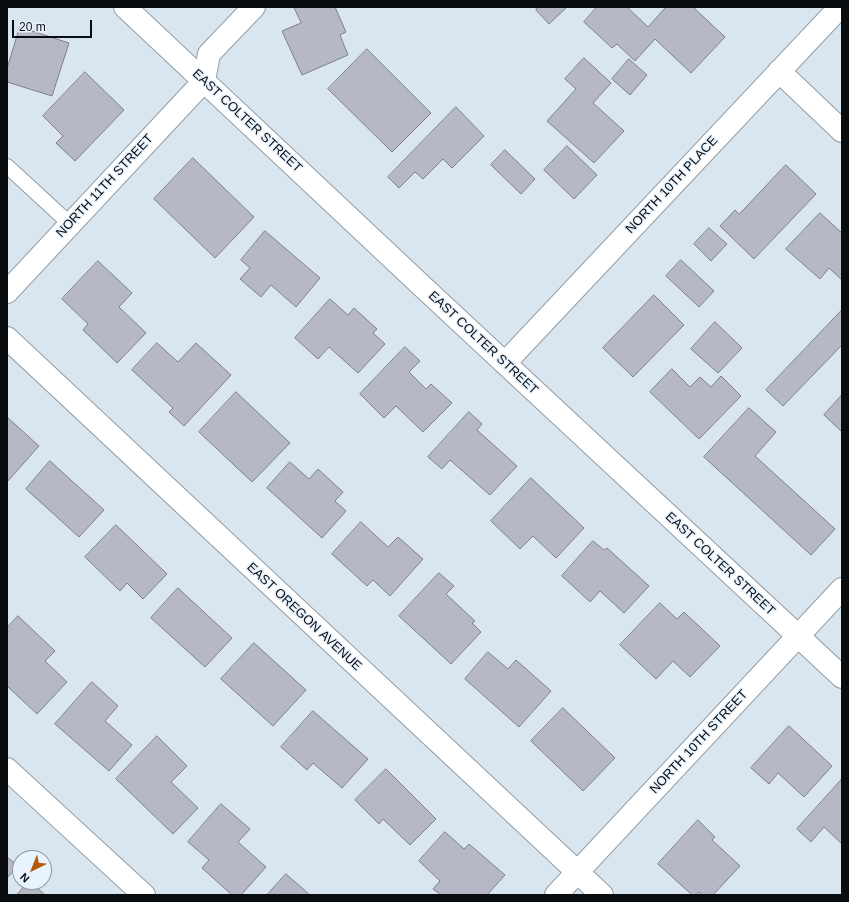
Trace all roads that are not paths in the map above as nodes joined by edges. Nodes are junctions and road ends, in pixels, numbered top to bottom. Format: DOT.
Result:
graph roads {
  1 [pos="125,7"];
  2 [pos="254,7"];
  3 [pos="840,7"];
  4 [pos="779,71"];
  5 [pos="204,81"];
  6 [pos="842,131"];
  7 [pos="7,166"];
  8 [pos="70,224"];
  9 [pos="7,292"];
  10 [pos="7,338"];
  11 [pos="505,363"];
  12 [pos="842,589"];
  13 [pos="797,636"];
  14 [pos="842,677"];
  15 [pos="7,769"];
  16 [pos="577,872"];
  17 [pos="144,895"];
  18 [pos="556,895"];
  19 [pos="602,895"];
  1 -- 5 [label="street, EAST COLTER STREET"];
  2 -- 5 [label="street"];
  3 -- 4 [label="street, NORTH 10TH PLACE"];
  4 -- 6 [label="street"];
  4 -- 11 [label="street, NORTH 10TH PLACE"];
  5 -- 8 [label="street, NORTH 11TH STREET"];
  5 -- 11 [label="street, EAST COLTER STREET"];
  7 -- 8 [label="lane"];
  8 -- 9 [label="street, NORTH 11TH STREET"];
  10 -- 16 [label="street, EAST OREGON AVENUE"];
  11 -- 13 [label="street, EAST COLTER STREET"];
  12 -- 13 [label="street, NORTH 10TH STREET"];
  13 -- 14 [label="street, EAST COLTER STREET"];
  13 -- 16 [label="street, NORTH 10TH STREET"];
  15 -- 17 [label="street"];
  16 -- 18 [label="street, NORTH 10TH STREET"];
  16 -- 19 [label="street, EAST OREGON AVENUE"];
}
